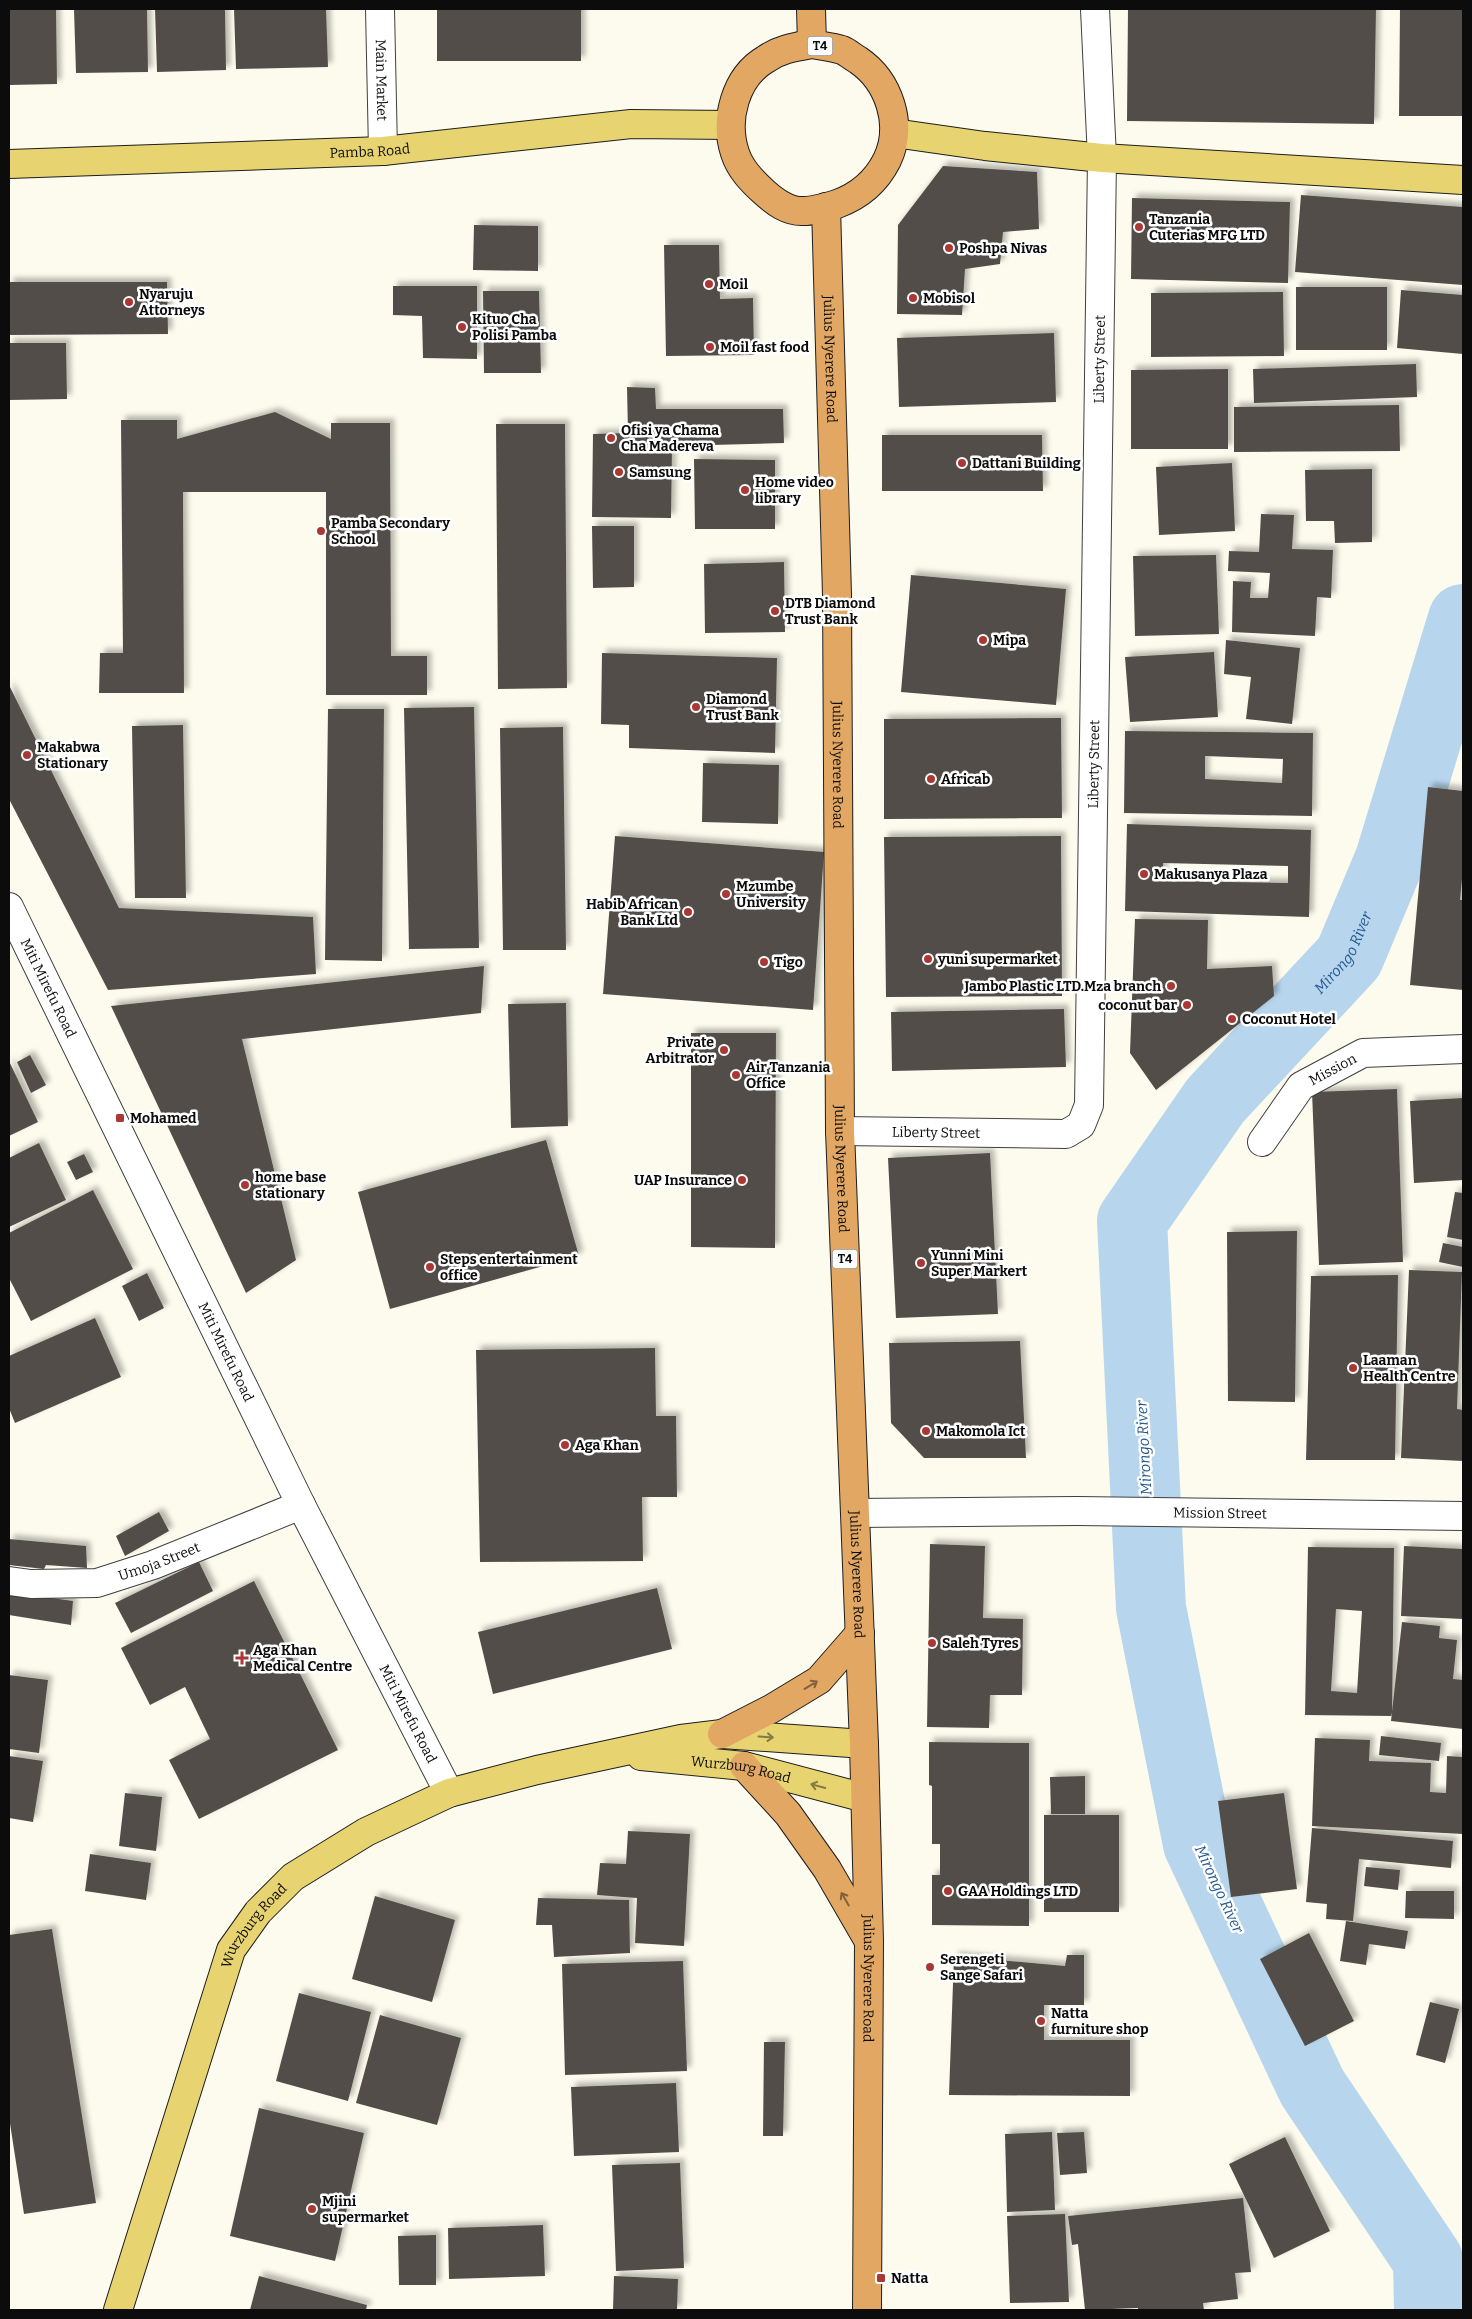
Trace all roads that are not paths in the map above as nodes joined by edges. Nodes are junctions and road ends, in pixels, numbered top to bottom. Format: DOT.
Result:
graph roads {
  1 [pos="380,9"];
  2 [pos="811,9"];
  3 [pos="1095,9"];
  4 [pos="812,44"];
  5 [pos="730,125"];
  6 [pos="894,133"];
  7 [pos="383,151"];
  8 [pos="1102,158"];
  9 [pos="9,164"];
  10 [pos="1463,180"];
  11 [pos="826,207"];
  12 [pos="9,907"];
  13 [pos="1463,1049"];
  14 [pos="840,1131"];
  15 [pos="1262,1142"];
  16 [pos="301,1505"];
  17 [pos="856,1513"];
  18 [pos="1463,1516"];
  19 [pos="9,1580"];
  20 [pos="860,1633"];
  21 [pos="722,1734"];
  22 [pos="864,1744"];
  23 [pos="614,1754"];
  24 [pos="744,1766"];
  25 [pos="449,1792"];
  26 [pos="865,1798"];
  27 [pos="869,1941"];
  28 [pos="118,2310"];
  29 [pos="867,2310"];
  1 -- 7 [label="street, Main Market"];
  2 -- 4 [label="highway, T4"];
  3 -- 8 [label="street, Liberty Street"];
  4 -- 5 [label="highway, T4"];
  4 -- 6 [label="highway, T4"];
  5 -- 7 [label="main road, Pamba Road"];
  5 -- 11 [label="highway, T4"];
  6 -- 8 [label="main road"];
  6 -- 11 [label="highway, T4"];
  7 -- 9 [label="main road, Pamba Road"];
  8 -- 10 [label="main road"];
  8 -- 14 [label="street, Liberty Street"];
  11 -- 14 [label="highway, Julius Nyerere Road / T4"];
  12 -- 16 [label="street, Miti Mirefu Road"];
  13 -- 15 [label="street, Mission"];
  14 -- 17 [label="highway, Julius Nyerere Road / T4"];
  16 -- 19 [label="street, Umoja Street"];
  16 -- 25 [label="street, Miti Mirefu Road"];
  17 -- 18 [label="street, Mission Street"];
  17 -- 20 [label="highway, Julius Nyerere Road / T4"];
  21 -- 20 [label="highway, one-way"];
  20 -- 22 [label="highway, Julius Nyerere Road / T4"];
  21 -- 22 [label="main road, Wurzburg Road, one-way"];
  21 -- 23 [label="main road, Wurzburg Road"];
  22 -- 26 [label="highway, Julius Nyerere Road / T4"];
  23 -- 24 [label="main road, Wurzburg Road"];
  23 -- 25 [label="main road, Wurzburg Road"];
  26 -- 24 [label="main road, Wurzburg Road, one-way"];
  27 -- 24 [label="highway, one-way"];
  25 -- 28 [label="main road, Wurzburg Road"];
  26 -- 27 [label="highway, Julius Nyerere Road / T4"];
  27 -- 29 [label="highway, Julius Nyerere Road / T4"];
}
